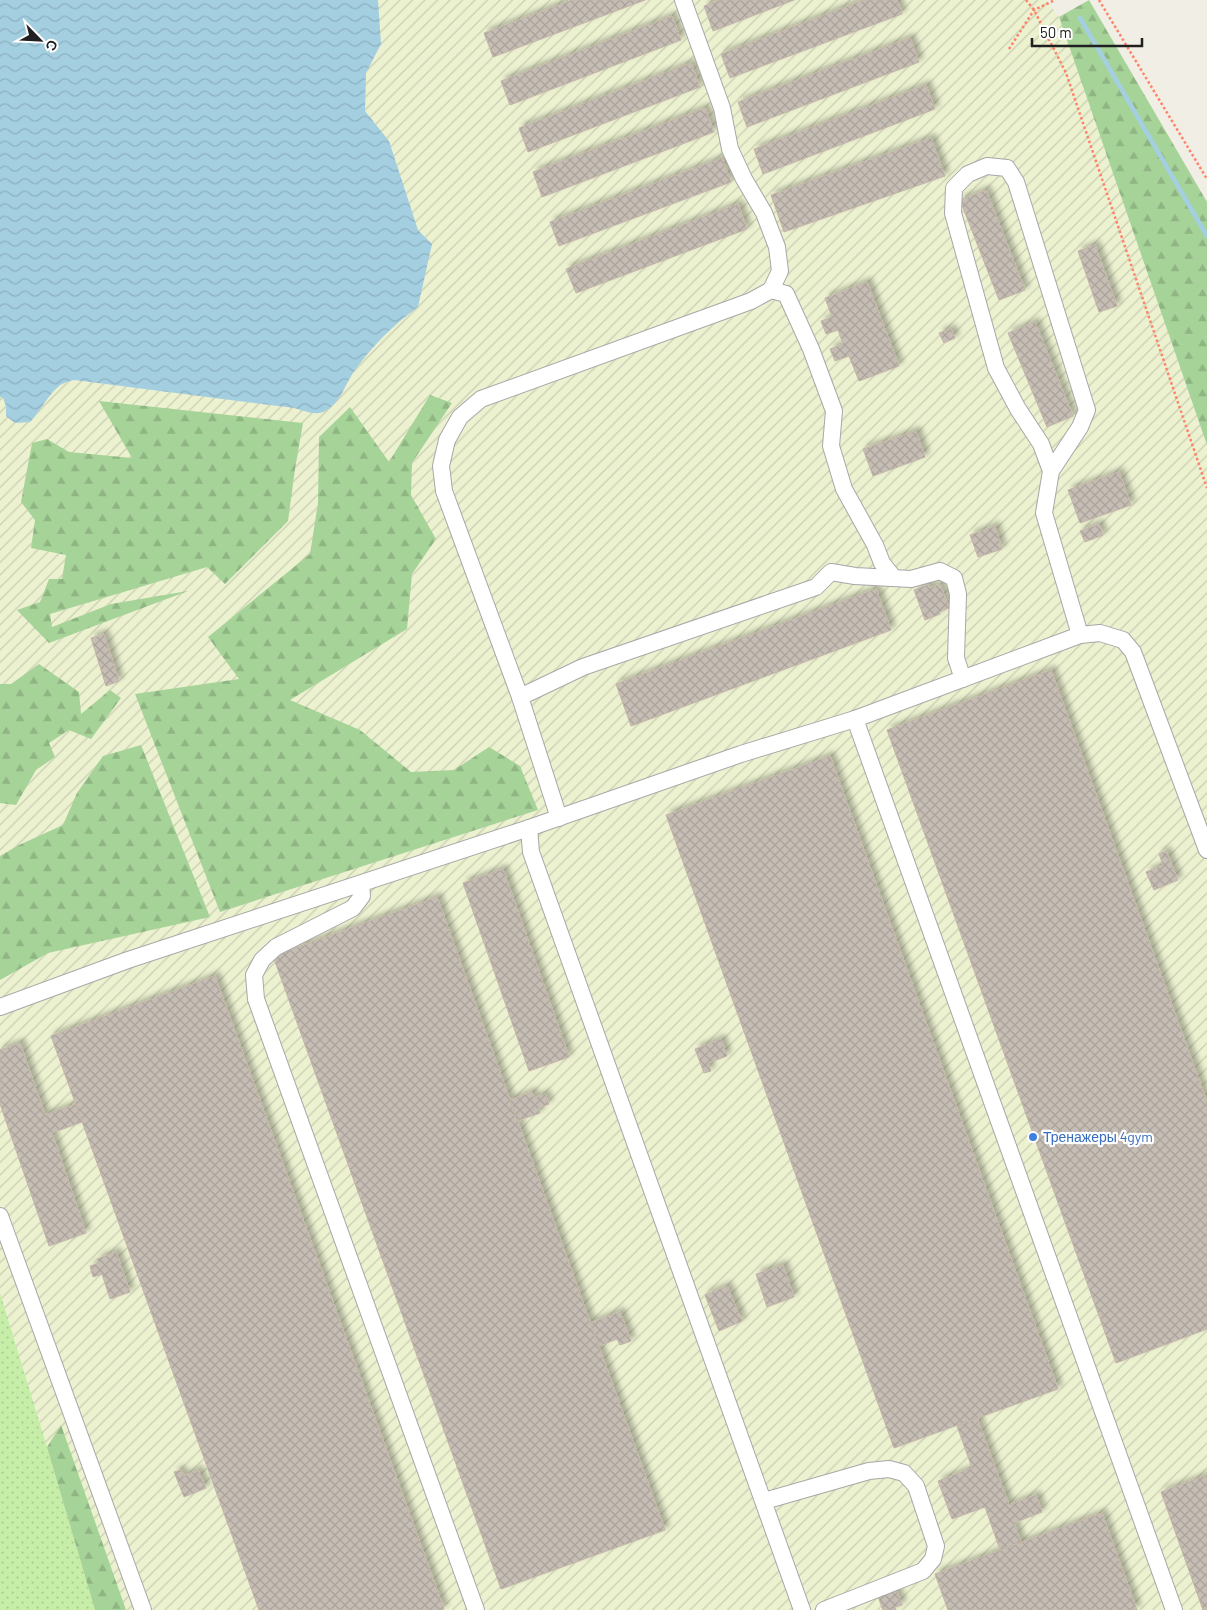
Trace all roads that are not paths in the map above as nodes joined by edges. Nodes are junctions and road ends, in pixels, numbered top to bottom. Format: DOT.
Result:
graph roads {
  1 [pos="682,0"];
  2 [pos="771,290"];
  3 [pos="1051,471"];
  4 [pos="894,578"];
  5 [pos="1080,635"];
  6 [pos="962,679"];
  7 [pos="520,697"];
  8 [pos="855,719"];
  9 [pos="559,818"];
  10 [pos="529,828"];
  11 [pos="1207,850"];
  12 [pos="361,884"];
  13 [pos="0,1007"];
  14 [pos="0,1216"];
  15 [pos="764,1501"];
  16 [pos="143,1610"];
  17 [pos="476,1610"];
  18 [pos="802,1610"];
  19 [pos="824,1610"];
  20 [pos="1174,1610"];
  1 -- 2 [label="lane"];
  2 -- 4 [label="lane"];
  2 -- 7 [label="lane"];
  3 -- 3 [label="lane"];
  3 -- 5 [label="lane"];
  4 -- 6 [label="lane"];
  4 -- 7 [label="lane"];
  5 -- 6 [label="lane"];
  5 -- 11 [label="lane"];
  6 -- 8 [label="lane"];
  7 -- 9 [label="lane"];
  8 -- 9 [label="lane"];
  8 -- 20 [label="lane"];
  9 -- 10 [label="lane"];
  10 -- 12 [label="lane"];
  10 -- 15 [label="lane"];
  12 -- 13 [label="lane"];
  12 -- 17 [label="lane"];
  14 -- 16 [label="lane"];
  15 -- 18 [label="lane"];
  15 -- 19 [label="lane"];
}
